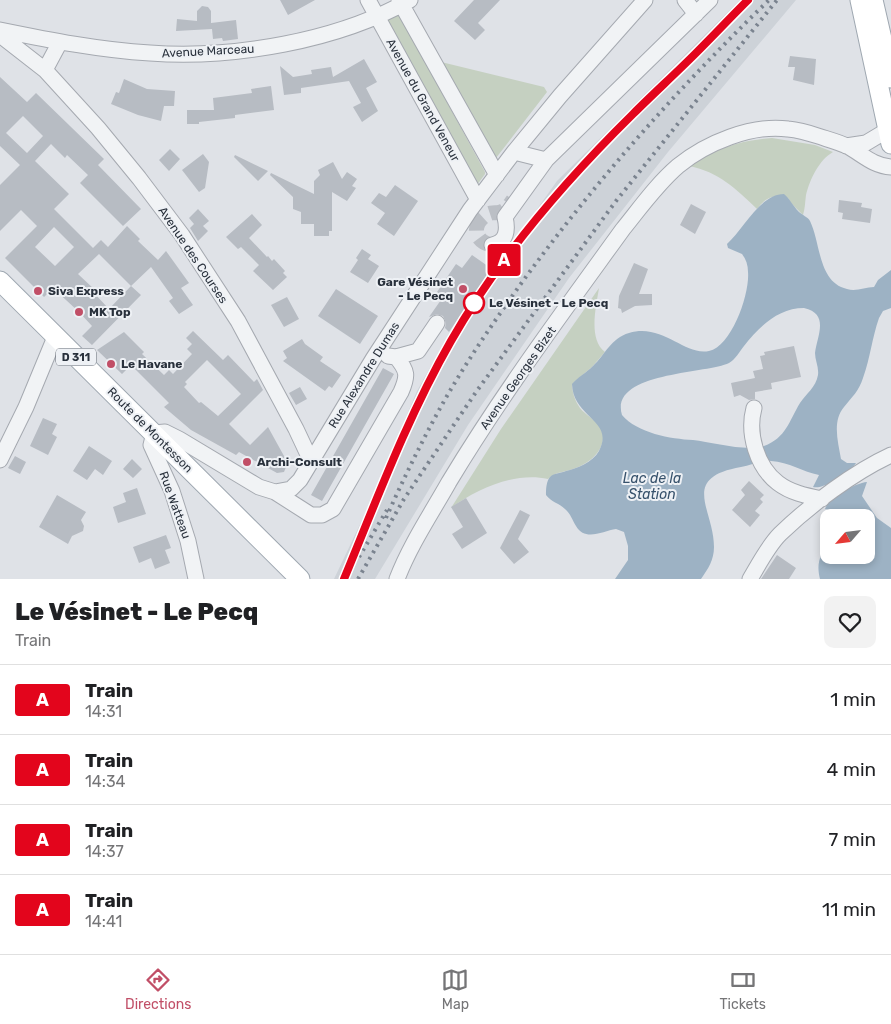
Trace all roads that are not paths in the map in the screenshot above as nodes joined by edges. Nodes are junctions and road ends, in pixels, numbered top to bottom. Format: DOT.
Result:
graph roads {
  1 [pos="368,0"];
  2 [pos="645,0"];
  3 [pos="685,0"];
  4 [pos="710,0"];
  5 [pos="860,0"];
  6 [pos="873,0"];
  7 [pos="404,2"];
  8 [pos="696,14"];
  9 [pos="377,17"];
  10 [pos="0,30"];
  11 [pos="0,35"];
  12 [pos="60,42"];
  13 [pos="45,70"];
  14 [pos="891,78"];
  15 [pos="890,134"];
  16 [pos="846,146"];
  17 [pos="514,152"];
  18 [pos="546,160"];
  19 [pos="891,167"];
  20 [pos="497,175"];
  21 [pos="478,200"];
  22 [pos="492,245"];
  23 [pos="0,281"];
  24 [pos="437,323"];
  25 [pos="55,337"];
  26 [pos="377,354"];
  27 [pos="396,358"];
  28 [pos="754,408"];
  29 [pos="154,433"];
  30 [pos="891,455"];
  31 [pos="0,460"];
  32 [pos="311,461"];
  33 [pos="275,492"];
  34 [pos="822,499"];
  35 [pos="196,579"];
  36 [pos="300,579"];
  37 [pos="397,579"];
  38 [pos="750,579"];
  1 -- 9 [label="street, Avenue du Grand Veneur"];
  2 -- 17 [label="street, Rue Alexandre Dumas"];
  3 -- 8 [label="street"];
  4 -- 8 [label="street"];
  5 -- 15 [label="main road"];
  6 -- 14 [label="main road"];
  7 -- 9 [label="street, Avenue Marceau"];
  7 -- 20 [label="street"];
  8 -- 18 [label="street"];
  9 -- 12 [label="street, Avenue Marceau"];
  9 -- 21 [label="street, Avenue du Grand Veneur"];
  10 -- 12 [label="street, Avenue Marceau"];
  11 -- 13 [label="street, Avenue des Courses"];
  12 -- 13 [label="street"];
  13 -- 32 [label="street, Avenue des Courses"];
  15 -- 16 [label="street"];
  16 -- 19 [label="street, Avenue Georges Bizet"];
  16 -- 37 [label="street, Avenue Georges Bizet"];
  17 -- 18 [label="street"];
  17 -- 20 [label="street, Rue Alexandre Dumas"];
  18 -- 22 [label="street"];
  20 -- 21 [label="street, Rue Alexandre Dumas"];
  21 -- 26 [label="street, Rue Alexandre Dumas"];
  23 -- 25 [label="main road, Route de Montesson / D 311"];
  24 -- 27 [label="street"];
  25 -- 29 [label="main road, Route de Montesson / D 311"];
  25 -- 31 [label="street"];
  26 -- 27 [label="street"];
  26 -- 32 [label="street, Rue Alexandre Dumas"];
  27 -- 33 [label="street"];
  28 -- 34 [label="street"];
  29 -- 33 [label="street"];
  29 -- 35 [label="street, Rue Watteau"];
  29 -- 36 [label="main road, Route de Montesson / D 311"];
  30 -- 34 [label="street"];
  32 -- 33 [label="street, Rue Alexandre Dumas"];
  34 -- 38 [label="street"];
}
